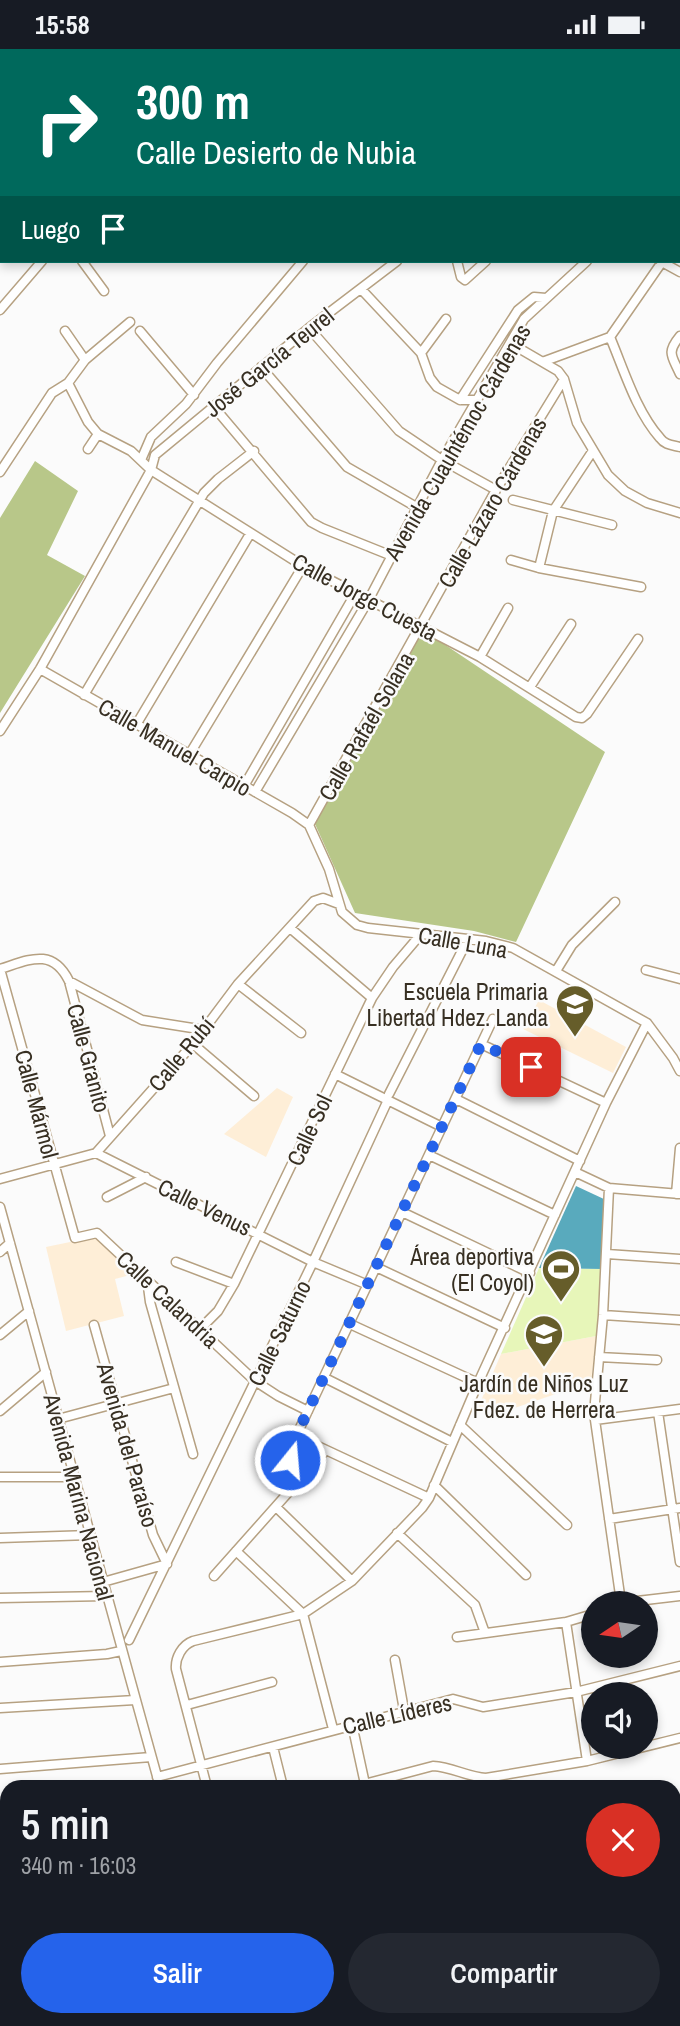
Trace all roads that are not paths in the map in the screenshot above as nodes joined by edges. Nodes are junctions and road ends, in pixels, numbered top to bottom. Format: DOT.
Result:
graph roads {
  1 [pos="40,263"];
  2 [pos="83,263"];
  3 [pos="301,263"];
  4 [pos="394,263"];
  5 [pos="458,263"];
  6 [pos="484,263"];
  7 [pos="585,263"];
  8 [pos="660,263"];
  9 [pos="664,263"];
  10 [pos="680,272"];
  11 [pos="361,289"];
  12 [pos="104,291"];
  13 [pos="546,298"];
  14 [pos="0,310"];
  15 [pos="446,319"];
  16 [pos="130,321"];
  17 [pos="309,328"];
  18 [pos="65,331"];
  19 [pos="140,331"];
  20 [pos="680,336"];
  21 [pos="610,337"];
  22 [pos="510,343"];
  23 [pos="421,353"];
  24 [pos="85,360"];
  25 [pos="544,361"];
  26 [pos="261,367"];
  27 [pos="680,374"];
  28 [pos="564,379"];
  29 [pos="68,383"];
  30 [pos="194,395"];
  31 [pos="460,400"];
  32 [pos="477,400"];
  33 [pos="214,407"];
  34 [pos="98,434"];
  35 [pos="680,447"];
  36 [pos="88,449"];
  37 [pos="254,451"];
  38 [pos="592,452"];
  39 [pos="141,460"];
  40 [pos="442,460"];
  41 [pos="150,470"];
  42 [pos="0,472"];
  43 [pos="496,490"];
  44 [pos="513,500"];
  45 [pos="199,502"];
  46 [pos="418,507"];
  47 [pos="553,511"];
  48 [pos="676,512"];
  49 [pos="611,525"];
  50 [pos="250,534"];
  51 [pos="392,556"];
  52 [pos="511,559"];
  53 [pos="303,566"];
  54 [pos="539,568"];
  55 [pos="641,587"];
  56 [pos="355,594"];
  57 [pos="368,601"];
  58 [pos="508,608"];
  59 [pos="571,624"];
  60 [pos="422,626"];
  61 [pos="638,639"];
  62 [pos="480,657"];
  63 [pos="40,669"];
  64 [pos="530,688"];
  65 [pos="84,695"];
  66 [pos="136,725"];
  67 [pos="0,731"];
  68 [pos="189,755"];
  69 [pos="244,786"];
  70 [pos="256,792"];
  71 [pos="309,825"];
  72 [pos="615,902"];
  73 [pos="339,904"];
  74 [pos="290,928"];
  75 [pos="421,934"];
  76 [pos="468,939"];
  77 [pos="0,969"];
  78 [pos="646,969"];
  79 [pos="556,971"];
  80 [pos="680,979"];
  81 [pos="69,981"];
  82 [pos="238,983"];
  83 [pos="372,998"];
  84 [pos="493,1019"];
  85 [pos="646,1023"];
  86 [pos="205,1030"];
  87 [pos="301,1033"];
  88 [pos="193,1044"];
  89 [pos="481,1044"];
  90 [pos="680,1071"];
  91 [pos="335,1075"];
  92 [pos="254,1096"];
  93 [pos="388,1097"];
  94 [pos="456,1099"];
  95 [pos="606,1103"];
  96 [pos="442,1127"];
  97 [pos="110,1136"];
  98 [pos="680,1148"];
  99 [pos="96,1153"];
  100 [pos="429,1155"];
  101 [pos="580,1161"];
  102 [pos="54,1163"];
  103 [pos="575,1172"];
  104 [pos="146,1177"];
  105 [pos="0,1179"];
  106 [pos="609,1188"];
  107 [pos="678,1194"];
  108 [pos="107,1197"];
  109 [pos="0,1207"];
  110 [pos="402,1212"];
  111 [pos="555,1215"];
  112 [pos="259,1234"];
  113 [pos="75,1238"];
  114 [pos="10,1243"];
  115 [pos="0,1252"];
  116 [pos="607,1254"];
  117 [pos="680,1259"];
  118 [pos="176,1262"];
  119 [pos="313,1262"];
  120 [pos="376,1267"];
  121 [pos="530,1273"];
  122 [pos="147,1279"];
  123 [pos="234,1284"];
  124 [pos="368,1285"];
  125 [pos="29,1311"];
  126 [pos="603,1315"];
  127 [pos="680,1320"];
  128 [pos="350,1324"];
  129 [pos="94,1325"];
  130 [pos="505,1328"];
  131 [pos="200,1329"];
  132 [pos="0,1335"];
  133 [pos="599,1357"];
  134 [pos="657,1360"];
  135 [pos="46,1372"];
  136 [pos="325,1378"];
  137 [pos="255,1381"];
  138 [pos="478,1383"];
  139 [pos="174,1388"];
  140 [pos="116,1404"];
  141 [pos="680,1409"];
  142 [pos="0,1411"];
  143 [pos="308,1411"];
  144 [pos="658,1412"];
  145 [pos="58,1419"];
  146 [pos="595,1420"];
  147 [pos="460,1425"];
  148 [pos="296,1436"];
  149 [pos="452,1442"];
  150 [pos="326,1450"];
  151 [pos="193,1454"];
  152 [pos="0,1477"];
  153 [pos="74,1477"];
  154 [pos="302,1479"];
  155 [pos="434,1485"];
  156 [pos="429,1498"];
  157 [pos="276,1507"];
  158 [pos="677,1509"];
  159 [pos="609,1519"];
  160 [pos="567,1525"];
  161 [pos="397,1533"];
  162 [pos="90,1535"];
  163 [pos="0,1538"];
  164 [pos="236,1552"];
  165 [pos="680,1562"];
  166 [pos="166,1564"];
  167 [pos="526,1575"];
  168 [pos="214,1576"];
  169 [pos="352,1581"];
  170 [pos="103,1582"];
  171 [pos="619,1591"];
  172 [pos="106,1596"];
  173 [pos="680,1597"];
  174 [pos="0,1598"];
  175 [pos="658,1599"];
  176 [pos="303,1614"];
  177 [pos="581,1618"];
  178 [pos="566,1622"];
  179 [pos="485,1633"];
  180 [pos="457,1637"];
  181 [pos="129,1640"];
  182 [pos="121,1651"];
  183 [pos="395,1660"];
  184 [pos="0,1662"];
  185 [pos="680,1666"];
  186 [pos="272,1682"];
  187 [pos="576,1692"];
  188 [pos="135,1700"];
  189 [pos="187,1705"];
  190 [pos="0,1708"];
  191 [pos="404,1710"];
  192 [pos="352,1724"];
  193 [pos="333,1729"];
  194 [pos="680,1738"];
  195 [pos="273,1747"];
  196 [pos="151,1757"];
  197 [pos="587,1761"];
  198 [pos="202,1765"];
  199 [pos="0,1769"];
  200 [pos="157,1777"];
  201 [pos="158,1780"];
  202 [pos="205,1780"];
  203 [pos="281,1780"];
  204 [pos="364,1780"];
  205 [pos="380,1780"];
  1 -- 14 [label="street"];
  2 -- 12 [label="street"];
  3 -- 30 [label="street"];
  4 -- 11 [label="street, José García Teurel"];
  5 -- 6 [label="street"];
  7 -- 13 [label="street, Avenida Cuauhtémoc Cárdenas"];
  8 -- 21 [label="street"];
  9 -- 10 [label="street"];
  11 -- 17 [label="street, José García Teurel"];
  11 -- 23 [label="street"];
  13 -- 22 [label="street, Avenida Cuauhtémoc Cárdenas"];
  13 -- 31 [label="street"];
  15 -- 23 [label="street"];
  16 -- 24 [label="street"];
  17 -- 26 [label="street, José García Teurel"];
  17 -- 40 [label="street"];
  18 -- 24 [label="street"];
  19 -- 30 [label="street"];
  20 -- 27 [label="street"];
  21 -- 25 [label="street"];
  21 -- 35 [label="street"];
  22 -- 25 [label="street"];
  22 -- 32 [label="street, Avenida Cuauhtémoc Cárdenas"];
  23 -- 31 [label="street"];
  24 -- 29 [label="street"];
  25 -- 28 [label="street"];
  26 -- 33 [label="street, José García Teurel"];
  26 -- 46 [label="street"];
  28 -- 38 [label="street"];
  28 -- 43 [label="street, Calle Lázaro Cárdenas"];
  29 -- 34 [label="street"];
  29 -- 42 [label="street"];
  30 -- 39 [label="street"];
  31 -- 32 [label="street"];
  32 -- 40 [label="street, Avenida Cuauhtémoc Cárdenas"];
  33 -- 37 [label="street"];
  33 -- 41 [label="street, José García Teurel"];
  34 -- 36 [label="street"];
  34 -- 39 [label="street, Calle Jorge Cuesta"];
  37 -- 45 [label="street"];
  37 -- 51 [label="street"];
  38 -- 47 [label="street"];
  38 -- 48 [label="street"];
  39 -- 41 [label="street, Calle Jorge Cuesta"];
  40 -- 43 [label="street"];
  40 -- 46 [label="street, Avenida Cuauhtémoc Cárdenas"];
  41 -- 45 [label="street, Calle Jorge Cuesta"];
  41 -- 63 [label="street, José García Teurel"];
  43 -- 60 [label="street, Calle Lázaro Cárdenas"];
  44 -- 47 [label="street"];
  45 -- 50 [label="street, Calle Jorge Cuesta"];
  45 -- 65 [label="street"];
  46 -- 51 [label="street, Avenida Cuauhtémoc Cárdenas"];
  47 -- 49 [label="street"];
  47 -- 54 [label="street"];
  50 -- 53 [label="street, Calle Jorge Cuesta"];
  50 -- 66 [label="street"];
  51 -- 57 [label="street, Avenida Cuauhtémoc Cárdenas"];
  52 -- 54 [label="street"];
  53 -- 56 [label="street, Calle Jorge Cuesta"];
  53 -- 68 [label="street"];
  54 -- 55 [label="street"];
  56 -- 57 [label="street, Calle Jorge Cuesta"];
  56 -- 69 [label="street"];
  57 -- 60 [label="street, Calle Jorge Cuesta"];
  57 -- 70 [label="street, Avenida Cuauhtémoc Cárdenas"];
  58 -- 62 [label="street"];
  59 -- 64 [label="street"];
  60 -- 62 [label="street, Calle Jorge Cuesta"];
  60 -- 71 [label="street, Calle Rafaél Solana"];
  61 -- 64 [label="street, Calle Jorge Cuesta"];
  62 -- 64 [label="street, Calle Jorge Cuesta"];
  63 -- 65 [label="street, Calle Manuel Carpio"];
  63 -- 67 [label="street, José García Teurel"];
  65 -- 66 [label="street, Calle Manuel Carpio"];
  66 -- 68 [label="street, Calle Manuel Carpio"];
  68 -- 69 [label="street, Calle Manuel Carpio"];
  69 -- 70 [label="street, Calle Manuel Carpio"];
  70 -- 71 [label="street, Calle Manuel Carpio"];
  71 -- 73 [label="street"];
  72 -- 79 [label="street"];
  73 -- 74 [label="street, Calle Rubí"];
  73 -- 75 [label="street, Calle Luna"];
  74 -- 82 [label="street, Calle Rubí"];
  74 -- 83 [label="street"];
  75 -- 76 [label="street, Calle Luna"];
  75 -- 83 [label="street, Calle Sol"];
  76 -- 79 [label="street, Calle Luna"];
  76 -- 93 [label="street, Calle Saturno"];
  77 -- 81 [label="street"];
  77 -- 102 [label="street, Calle Mármol"];
  78 -- 80 [label="street"];
  79 -- 85 [label="street, Calle Luna"];
  81 -- 86 [label="street"];
  81 -- 97 [label="street, Calle Granito"];
  82 -- 86 [label="street, Calle Rubí"];
  82 -- 87 [label="street"];
  83 -- 91 [label="street, Calle Sol"];
  84 -- 89 [label="street"];
  85 -- 90 [label="street, Calle Luna"];
  85 -- 95 [label="street"];
  86 -- 88 [label="street, Calle Rubí"];
  88 -- 92 [label="street"];
  88 -- 97 [label="street, Calle Rubí"];
  89 -- 94 [label="street"];
  89 -- 95 [label="street"];
  91 -- 93 [label="street"];
  91 -- 112 [label="street, Calle Sol"];
  93 -- 96 [label="street"];
  93 -- 119 [label="street, Calle Saturno"];
  94 -- 96 [label="street"];
  94 -- 101 [label="street"];
  95 -- 101 [label="street"];
  96 -- 100 [label="street"];
  97 -- 99 [label="street, Calle Rubí"];
  98 -- 107 [label="street"];
  99 -- 102 [label="street"];
  99 -- 104 [label="street, Calle Venus"];
  100 -- 110 [label="street"];
  100 -- 111 [label="street"];
  101 -- 103 [label="street"];
  102 -- 105 [label="street"];
  102 -- 113 [label="street, Calle Mármol"];
  103 -- 106 [label="street"];
  103 -- 111 [label="street"];
  104 -- 108 [label="street"];
  104 -- 112 [label="street, Calle Venus"];
  106 -- 107 [label="street"];
  106 -- 116 [label="street"];
  109 -- 114 [label="street, Avenida Marina Nacional"];
  110 -- 120 [label="street"];
  110 -- 121 [label="street"];
  111 -- 121 [label="street"];
  112 -- 119 [label="street, Calle Venus"];
  112 -- 123 [label="street, Calle Sol"];
  113 -- 122 [label="street, Calle Calandria"];
  114 -- 115 [label="street"];
  114 -- 125 [label="street, Avenida Marina Nacional"];
  116 -- 117 [label="street"];
  116 -- 126 [label="street"];
  118 -- 123 [label="street"];
  119 -- 124 [label="street, Calle Venus"];
  119 -- 137 [label="street, Calle Saturno"];
  120 -- 124 [label="street"];
  120 -- 130 [label="street"];
  121 -- 130 [label="street"];
  122 -- 131 [label="street, Calle Calandria"];
  122 -- 139 [label="street"];
  123 -- 131 [label="street, Calle Sol"];
  124 -- 128 [label="street"];
  125 -- 132 [label="street"];
  125 -- 135 [label="street, Avenida Marina Nacional"];
  126 -- 127 [label="street"];
  126 -- 133 [label="street"];
  128 -- 136 [label="street"];
  128 -- 138 [label="street"];
  129 -- 140 [label="street, Avenida del Paraíso"];
  130 -- 138 [label="street"];
  131 -- 137 [label="street, Calle Calandria"];
  133 -- 134 [label="street"];
  133 -- 146 [label="street"];
  135 -- 142 [label="street"];
  135 -- 145 [label="street, Avenida Marina Nacional"];
  136 -- 143 [label="street"];
  136 -- 149 [label="street"];
  137 -- 143 [label="street, Calle Calandria"];
  137 -- 166 [label="street, Calle Saturno"];
  138 -- 147 [label="street"];
  139 -- 140 [label="street"];
  139 -- 151 [label="street"];
  140 -- 145 [label="street"];
  140 -- 166 [label="street, Avenida del Paraíso"];
  141 -- 144 [label="street"];
  143 -- 148 [label="street"];
  144 -- 146 [label="street"];
  144 -- 158 [label="street"];
  145 -- 153 [label="street, Avenida Marina Nacional"];
  146 -- 159 [label="street"];
  147 -- 149 [label="street"];
  147 -- 160 [label="street"];
  148 -- 150 [label="street"];
  148 -- 154 [label="street"];
  149 -- 155 [label="street"];
  150 -- 154 [label="street"];
  150 -- 156 [label="street"];
  152 -- 153 [label="street"];
  153 -- 162 [label="street, Avenida Marina Nacional"];
  154 -- 157 [label="street"];
  155 -- 156 [label="street"];
  155 -- 167 [label="street"];
  156 -- 161 [label="street"];
  157 -- 164 [label="street"];
  157 -- 169 [label="street"];
  158 -- 159 [label="street"];
  158 -- 165 [label="street"];
  159 -- 171 [label="street"];
  161 -- 169 [label="street"];
  161 -- 179 [label="street"];
  162 -- 163 [label="street"];
  162 -- 170 [label="street, Avenida Marina Nacional"];
  164 -- 168 [label="street"];
  164 -- 176 [label="street"];
  166 -- 170 [label="street"];
  166 -- 181 [label="street, Calle Saturno"];
  169 -- 176 [label="street"];
  170 -- 172 [label="street, Avenida Marina Nacional"];
  172 -- 174 [label="street"];
  172 -- 182 [label="street, Avenida Marina Nacional"];
  173 -- 175 [label="street"];
  176 -- 189 [label="street"];
  176 -- 193 [label="street"];
  177 -- 178 [label="street"];
  178 -- 179 [label="street"];
  178 -- 187 [label="street"];
  179 -- 180 [label="street"];
  182 -- 184 [label="street"];
  182 -- 188 [label="street, Avenida Marina Nacional"];
  183 -- 191 [label="street"];
  185 -- 187 [label="street, Calle Líderes"];
  186 -- 189 [label="street"];
  187 -- 191 [label="street, Calle Líderes"];
  187 -- 197 [label="street"];
  188 -- 190 [label="street"];
  188 -- 196 [label="street, Avenida Marina Nacional"];
  189 -- 198 [label="street"];
  191 -- 192 [label="street, Calle Líderes"];
  192 -- 193 [label="street, Calle Líderes"];
  192 -- 204 [label="street"];
  193 -- 195 [label="street, Calle Líderes"];
  194 -- 197 [label="street"];
  195 -- 198 [label="street, Calle Líderes"];
  195 -- 203 [label="street"];
  196 -- 199 [label="street"];
  196 -- 200 [label="street, Avenida Marina Nacional"];
  197 -- 205 [label="street"];
  198 -- 200 [label="street, Calle Líderes"];
  198 -- 202 [label="street"];
  200 -- 201 [label="street, Avenida Marina Nacional"];
}
